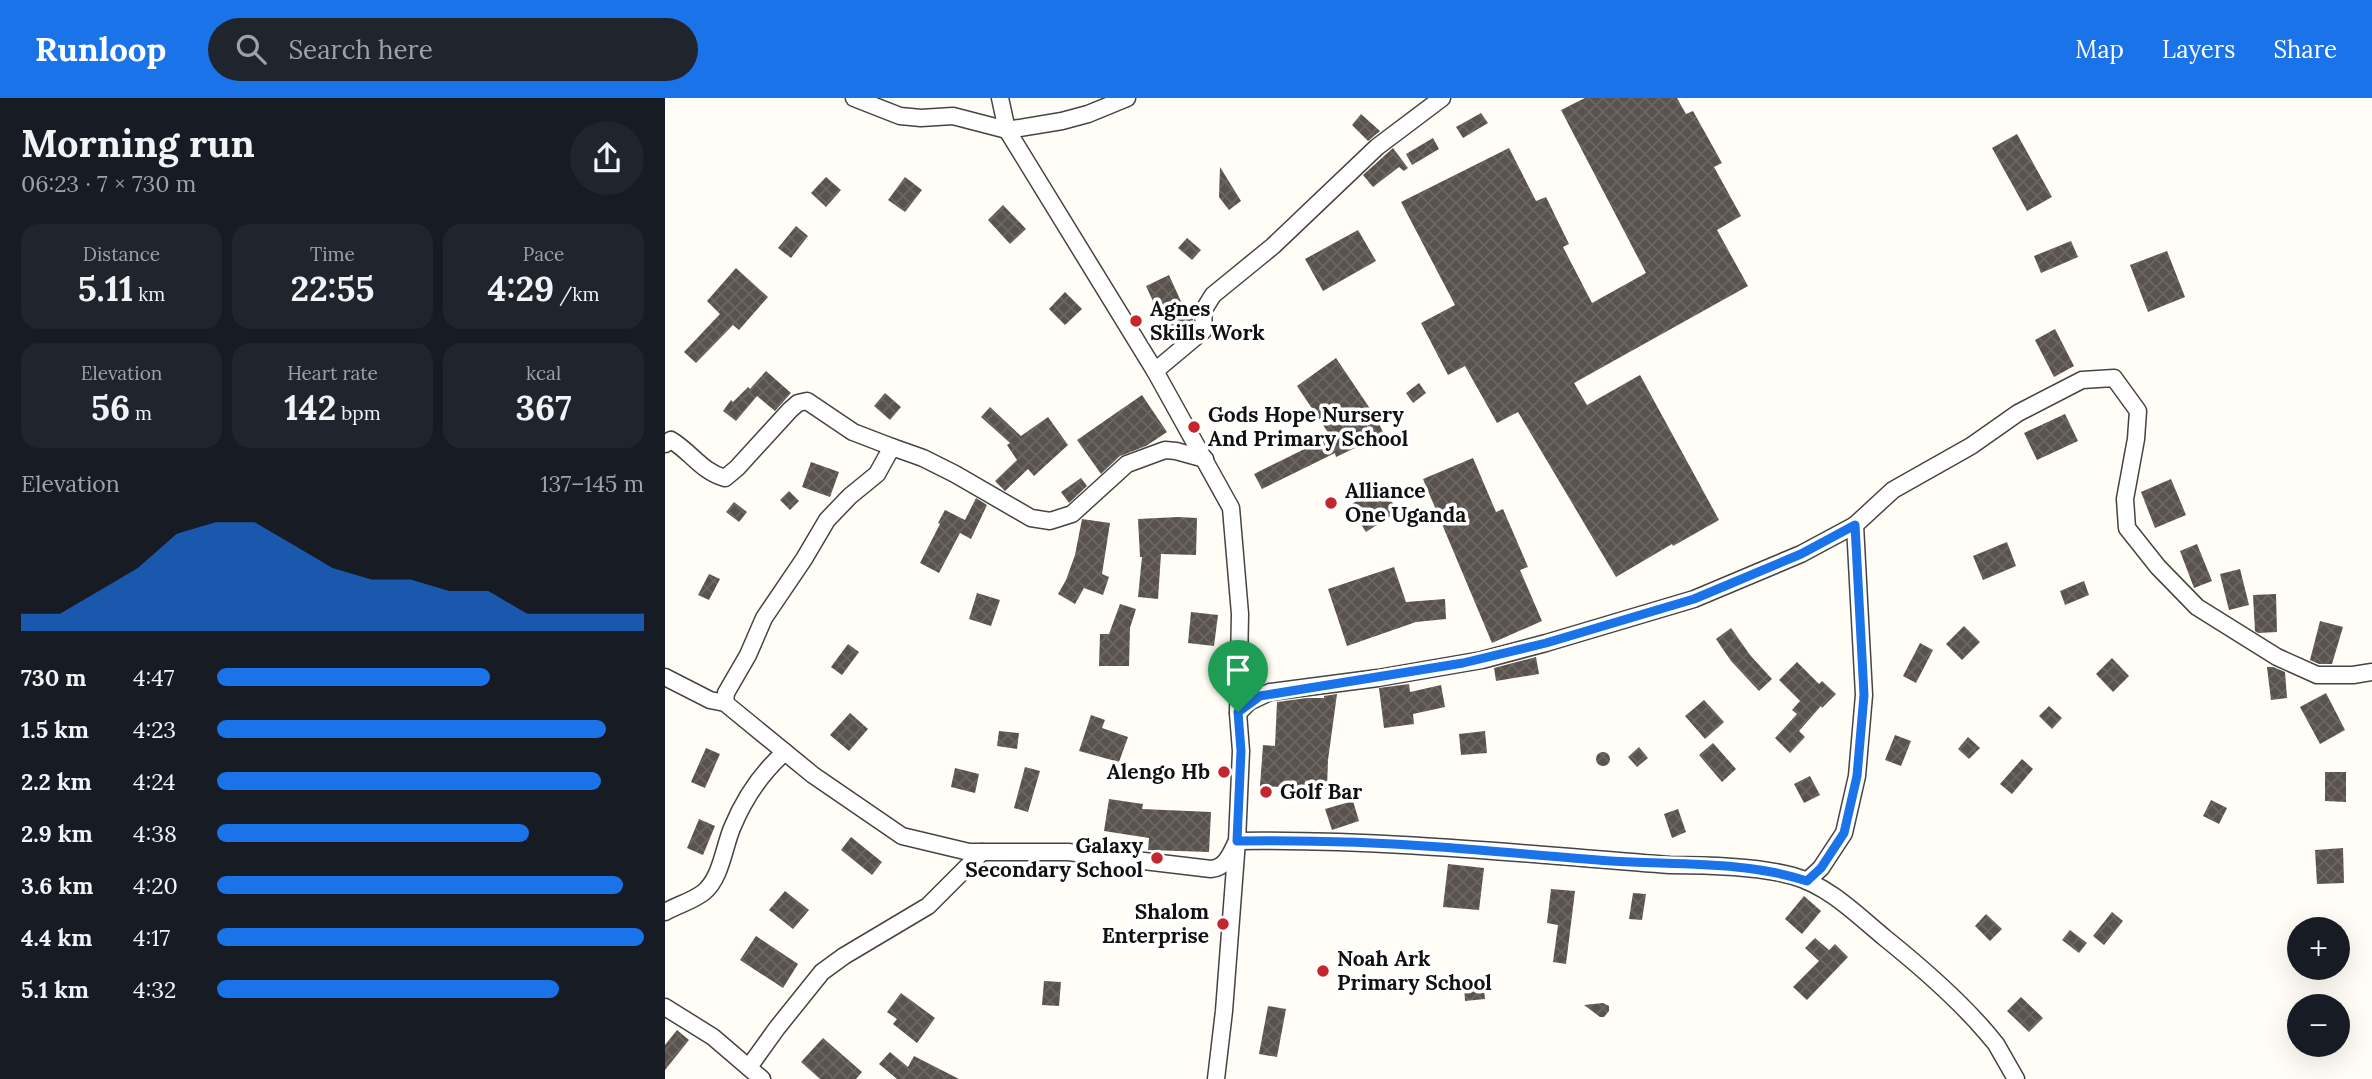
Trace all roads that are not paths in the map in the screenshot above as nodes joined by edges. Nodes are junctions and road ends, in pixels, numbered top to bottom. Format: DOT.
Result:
graph roads {
  1 [pos="854,98"];
  2 [pos="1000,98"];
  3 [pos="1127,98"];
  4 [pos="1442,98"];
  5 [pos="1007,130"];
  6 [pos="1155,370"];
  7 [pos="665,444"];
  8 [pos="892,447"];
  9 [pos="1205,460"];
  10 [pos="1855,525"];
  11 [pos="2372,671"];
  12 [pos="665,677"];
  13 [pos="725,704"];
  14 [pos="1238,712"];
  15 [pos="785,752"];
  16 [pos="1237,841"];
  17 [pos="982,852"];
  18 [pos="1807,881"];
  19 [pos="665,912"];
  20 [pos="665,1007"];
  21 [pos="749,1067"];
  22 [pos="762,1079"];
  23 [pos="1216,1079"];
  24 [pos="2016,1079"];
  1 -- 5 [label="street"];
  2 -- 5 [label="street"];
  3 -- 5 [label="street"];
  4 -- 6 [label="street"];
  5 -- 6 [label="street"];
  6 -- 9 [label="street"];
  7 -- 8 [label="street"];
  8 -- 9 [label="street"];
  8 -- 13 [label="street"];
  9 -- 14 [label="street"];
  10 -- 11 [label="street"];
  10 -- 14 [label="street"];
  10 -- 18 [label="street"];
  12 -- 13 [label="street"];
  13 -- 15 [label="street"];
  14 -- 16 [label="street"];
  15 -- 17 [label="street"];
  15 -- 19 [label="street"];
  16 -- 17 [label="street"];
  16 -- 18 [label="street"];
  16 -- 23 [label="street"];
  17 -- 21 [label="street"];
  18 -- 24 [label="street"];
  20 -- 21 [label="street"];
  21 -- 22 [label="street"];
}
